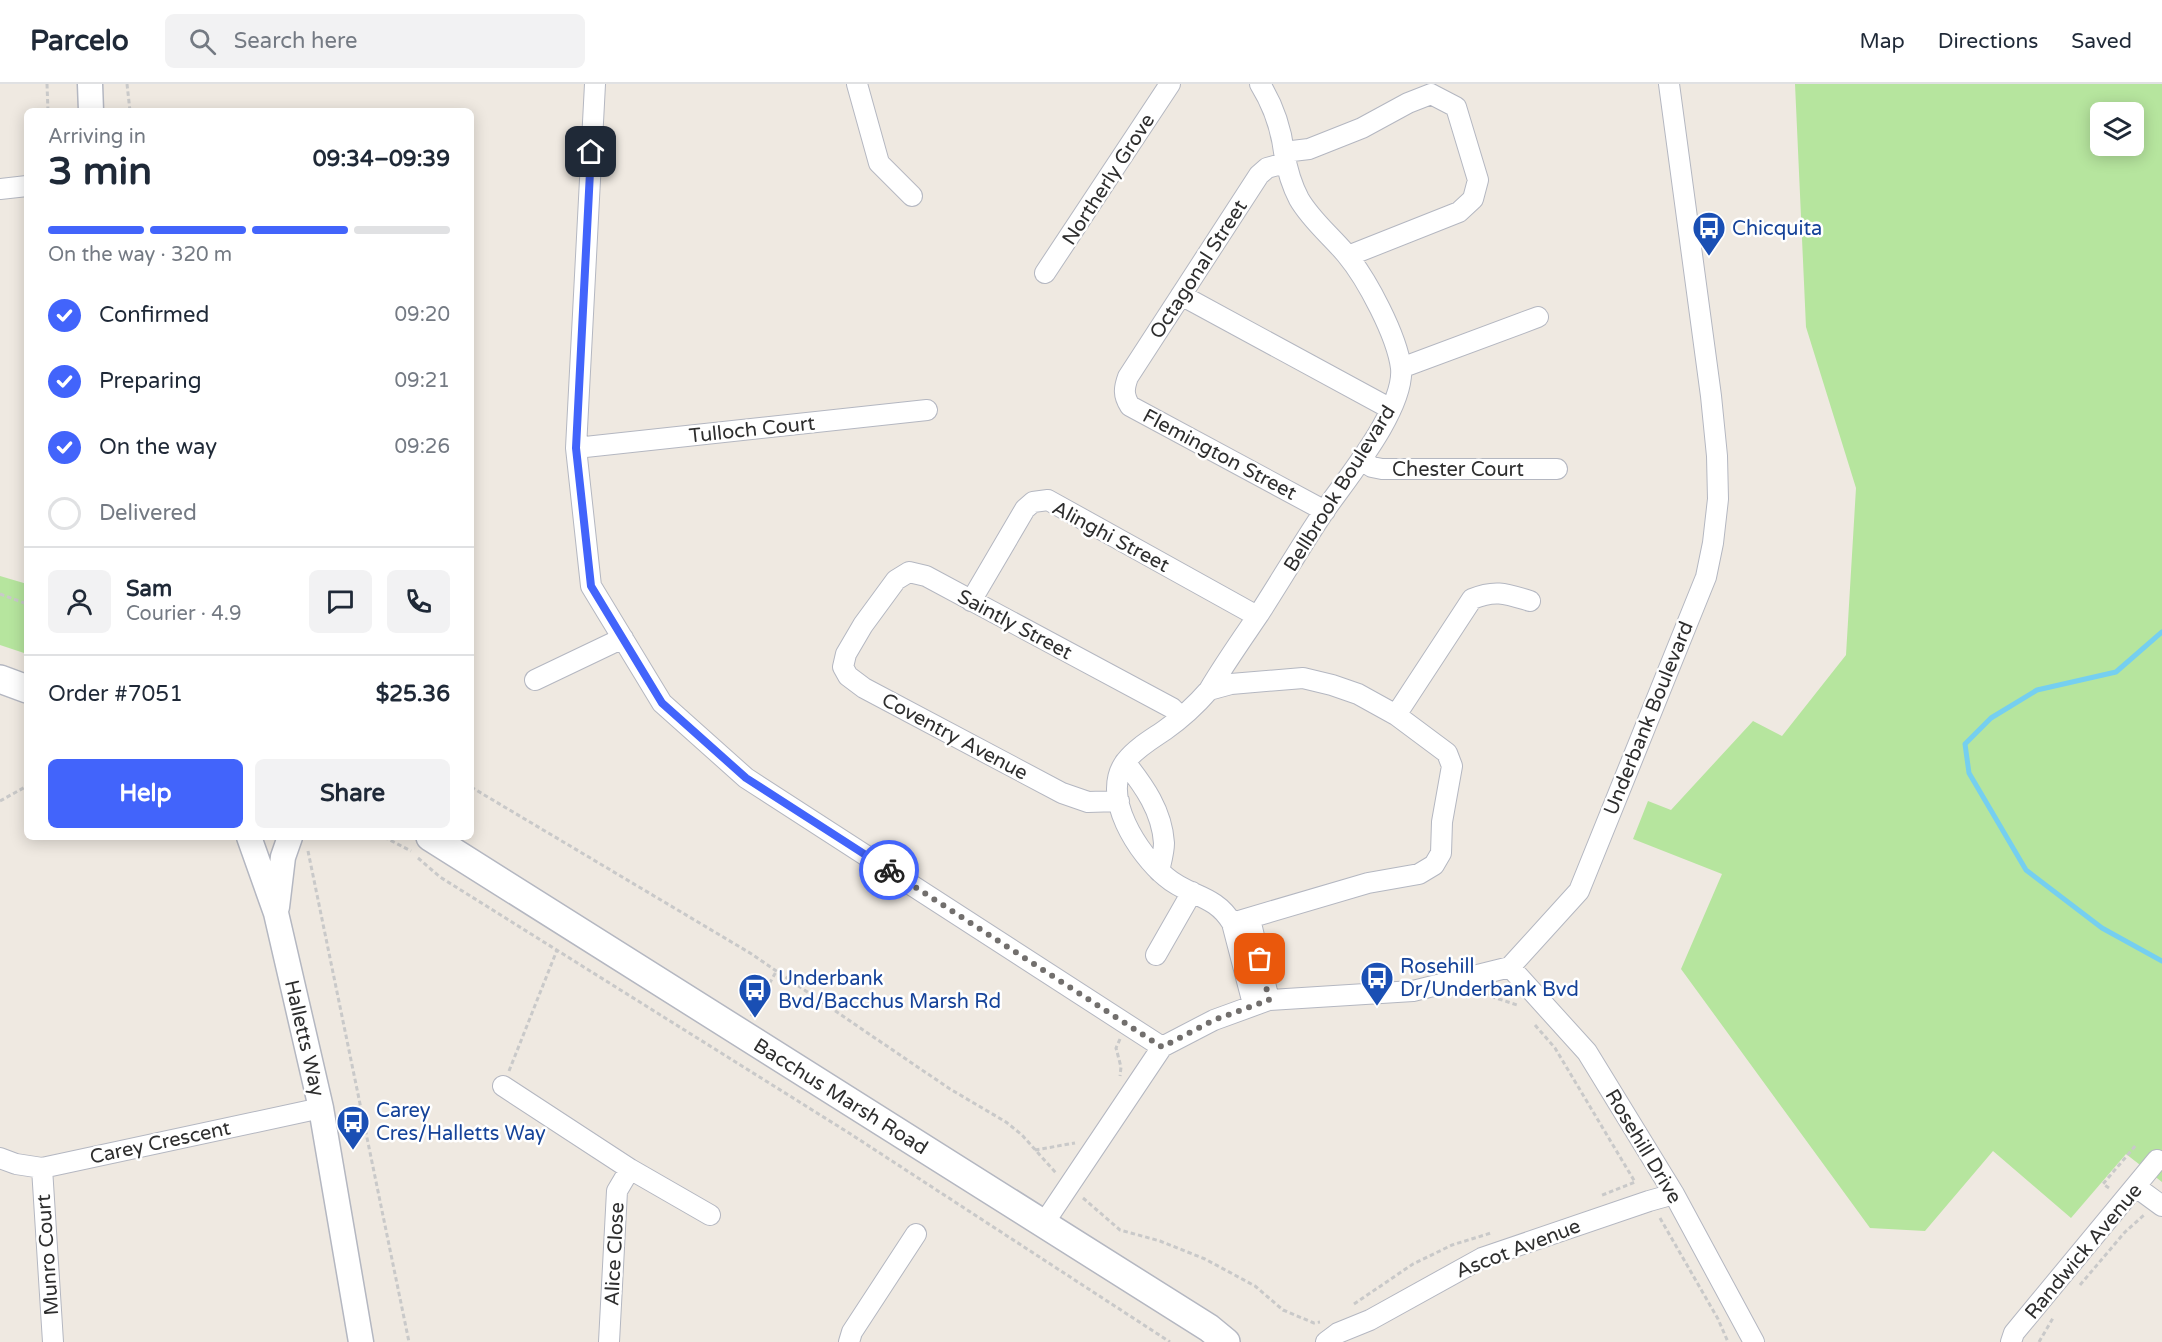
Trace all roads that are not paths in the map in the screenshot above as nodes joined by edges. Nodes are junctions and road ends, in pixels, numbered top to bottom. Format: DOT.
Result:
graph roads {
  1 [pos="90,84"];
  2 [pos="595,84"];
  3 [pos="857,84"];
  4 [pos="1170,84"];
  5 [pos="1260,84"];
  6 [pos="1669,84"];
  7 [pos="91,108"];
  8 [pos="1285,158"];
  9 [pos="24,186"];
  10 [pos="0,189"];
  11 [pos="912,196"];
  12 [pos="1348,256"];
  13 [pos="1045,273"];
  14 [pos="1180,295"];
  15 [pos="1538,317"];
  16 [pos="1401,368"];
  17 [pos="1124,389"];
  18 [pos="1392,409"];
  19 [pos="927,410"];
  20 [pos="576,448"];
  21 [pos="1361,460"];
  22 [pos="1557,469"];
  23 [pos="1325,511"];
  24 [pos="971,601"];
  25 [pos="1530,601"];
  26 [pos="1257,616"];
  27 [pos="863,626"];
  28 [pos="623,638"];
  29 [pos="0,679"];
  30 [pos="535,680"];
  31 [pos="24,688"];
  32 [pos="1209,690"];
  33 [pos="1396,715"];
  34 [pos="1181,717"];
  35 [pos="1125,762"];
  36 [pos="1119,801"];
  37 [pos="250,840"];
  38 [pos="422,840"];
  39 [pos="434,840"];
  40 [pos="298,842"];
  41 [pos="471,865"];
  42 [pos="1160,871"];
  43 [pos="1192,892"];
  44 [pos="276,913"];
  45 [pos="1241,921"];
  46 [pos="1156,955"];
  47 [pos="1509,967"];
  48 [pos="1261,1002"];
  49 [pos="1162,1047"];
  50 [pos="503,1086"];
  51 [pos="321,1108"];
  52 [pos="0,1158"];
  53 [pos="2157,1160"];
  54 [pos="42,1168"];
  55 [pos="630,1169"];
  56 [pos="2136,1187"];
  57 [pos="1674,1194"];
  58 [pos="2159,1204"];
  59 [pos="710,1215"];
  60 [pos="1044,1223"];
  61 [pos="916,1234"];
  62 [pos="1370,1320"];
  63 [pos="1218,1335"];
  64 [pos="53,1342"];
  65 [pos="361,1342"];
  66 [pos="609,1342"];
  67 [pos="849,1342"];
  68 [pos="1242,1342"];
  69 [pos="1326,1342"];
  70 [pos="1349,1342"];
  71 [pos="1754,1342"];
  72 [pos="2011,1342"];
  1 -- 7 [label="street"];
  2 -- 20 [label="street"];
  3 -- 11 [label="street"];
  4 -- 13 [label="street, Northerly Grove"];
  5 -- 8 [label="street, Bellbrook Boulevard"];
  6 -- 47 [label="street, Underbank Boulevard"];
  8 -- 12 [label="street, Bellbrook Boulevard"];
  8 -- 12 [label="street, Octagonal Street"];
  8 -- 14 [label="street, Octagonal Street"];
  9 -- 10 [label="street"];
  12 -- 16 [label="street, Bellbrook Boulevard"];
  14 -- 17 [label="street, Octagonal Street"];
  14 -- 18 [label="street"];
  15 -- 16 [label="street"];
  16 -- 18 [label="street, Bellbrook Boulevard"];
  17 -- 23 [label="street, Flemington Street"];
  18 -- 21 [label="street, Bellbrook Boulevard"];
  19 -- 20 [label="street, Tulloch Court"];
  20 -- 28 [label="street"];
  21 -- 22 [label="street, Chester Court"];
  21 -- 23 [label="street, Bellbrook Boulevard"];
  23 -- 26 [label="street, Bellbrook Boulevard"];
  24 -- 26 [label="street, Alinghi Street"];
  24 -- 27 [label="street, Saintly Street"];
  24 -- 34 [label="street, Saintly Street"];
  25 -- 33 [label="street"];
  26 -- 32 [label="street, Bellbrook Boulevard"];
  27 -- 36 [label="street, Coventry Avenue"];
  28 -- 30 [label="street"];
  28 -- 49 [label="street"];
  29 -- 31 [label="main road"];
  32 -- 33 [label="street"];
  32 -- 34 [label="street, Bellbrook Boulevard"];
  33 -- 45 [label="street"];
  34 -- 35 [label="street, Bellbrook Boulevard"];
  35 -- 36 [label="street"];
  35 -- 42 [label="street"];
  36 -- 42 [label="street"];
  37 -- 44 [label="street, Halletts Way"];
  38 -- 41 [label="main road, Bacchus Marsh Road"];
  39 -- 41 [label="main road, Bacchus Marsh Road"];
  40 -- 44 [label="street, Halletts Way"];
  41 -- 60 [label="main road, Bacchus Marsh Road"];
  42 -- 43 [label="street"];
  43 -- 45 [label="street"];
  43 -- 46 [label="street"];
  44 -- 51 [label="street, Halletts Way"];
  45 -- 48 [label="street"];
  47 -- 48 [label="street"];
  47 -- 57 [label="street, Rosehill Drive"];
  48 -- 49 [label="street"];
  49 -- 60 [label="street"];
  50 -- 55 [label="street"];
  51 -- 54 [label="street, Carey Crescent"];
  51 -- 65 [label="street, Halletts Way"];
  52 -- 54 [label="street, Carey Crescent"];
  53 -- 56 [label="street, Randwick Avenue"];
  54 -- 64 [label="street, Munro Court"];
  55 -- 59 [label="street"];
  55 -- 66 [label="street, Alice Close"];
  56 -- 58 [label="street"];
  56 -- 72 [label="street, Randwick Avenue"];
  57 -- 62 [label="street, Ascot Avenue"];
  57 -- 71 [label="street, Rosehill Drive"];
  60 -- 63 [label="main road, Bacchus Marsh Road"];
  61 -- 67 [label="street"];
  62 -- 69 [label="street"];
  62 -- 70 [label="street"];
  63 -- 68 [label="main road, Bacchus Marsh Road"];
}
